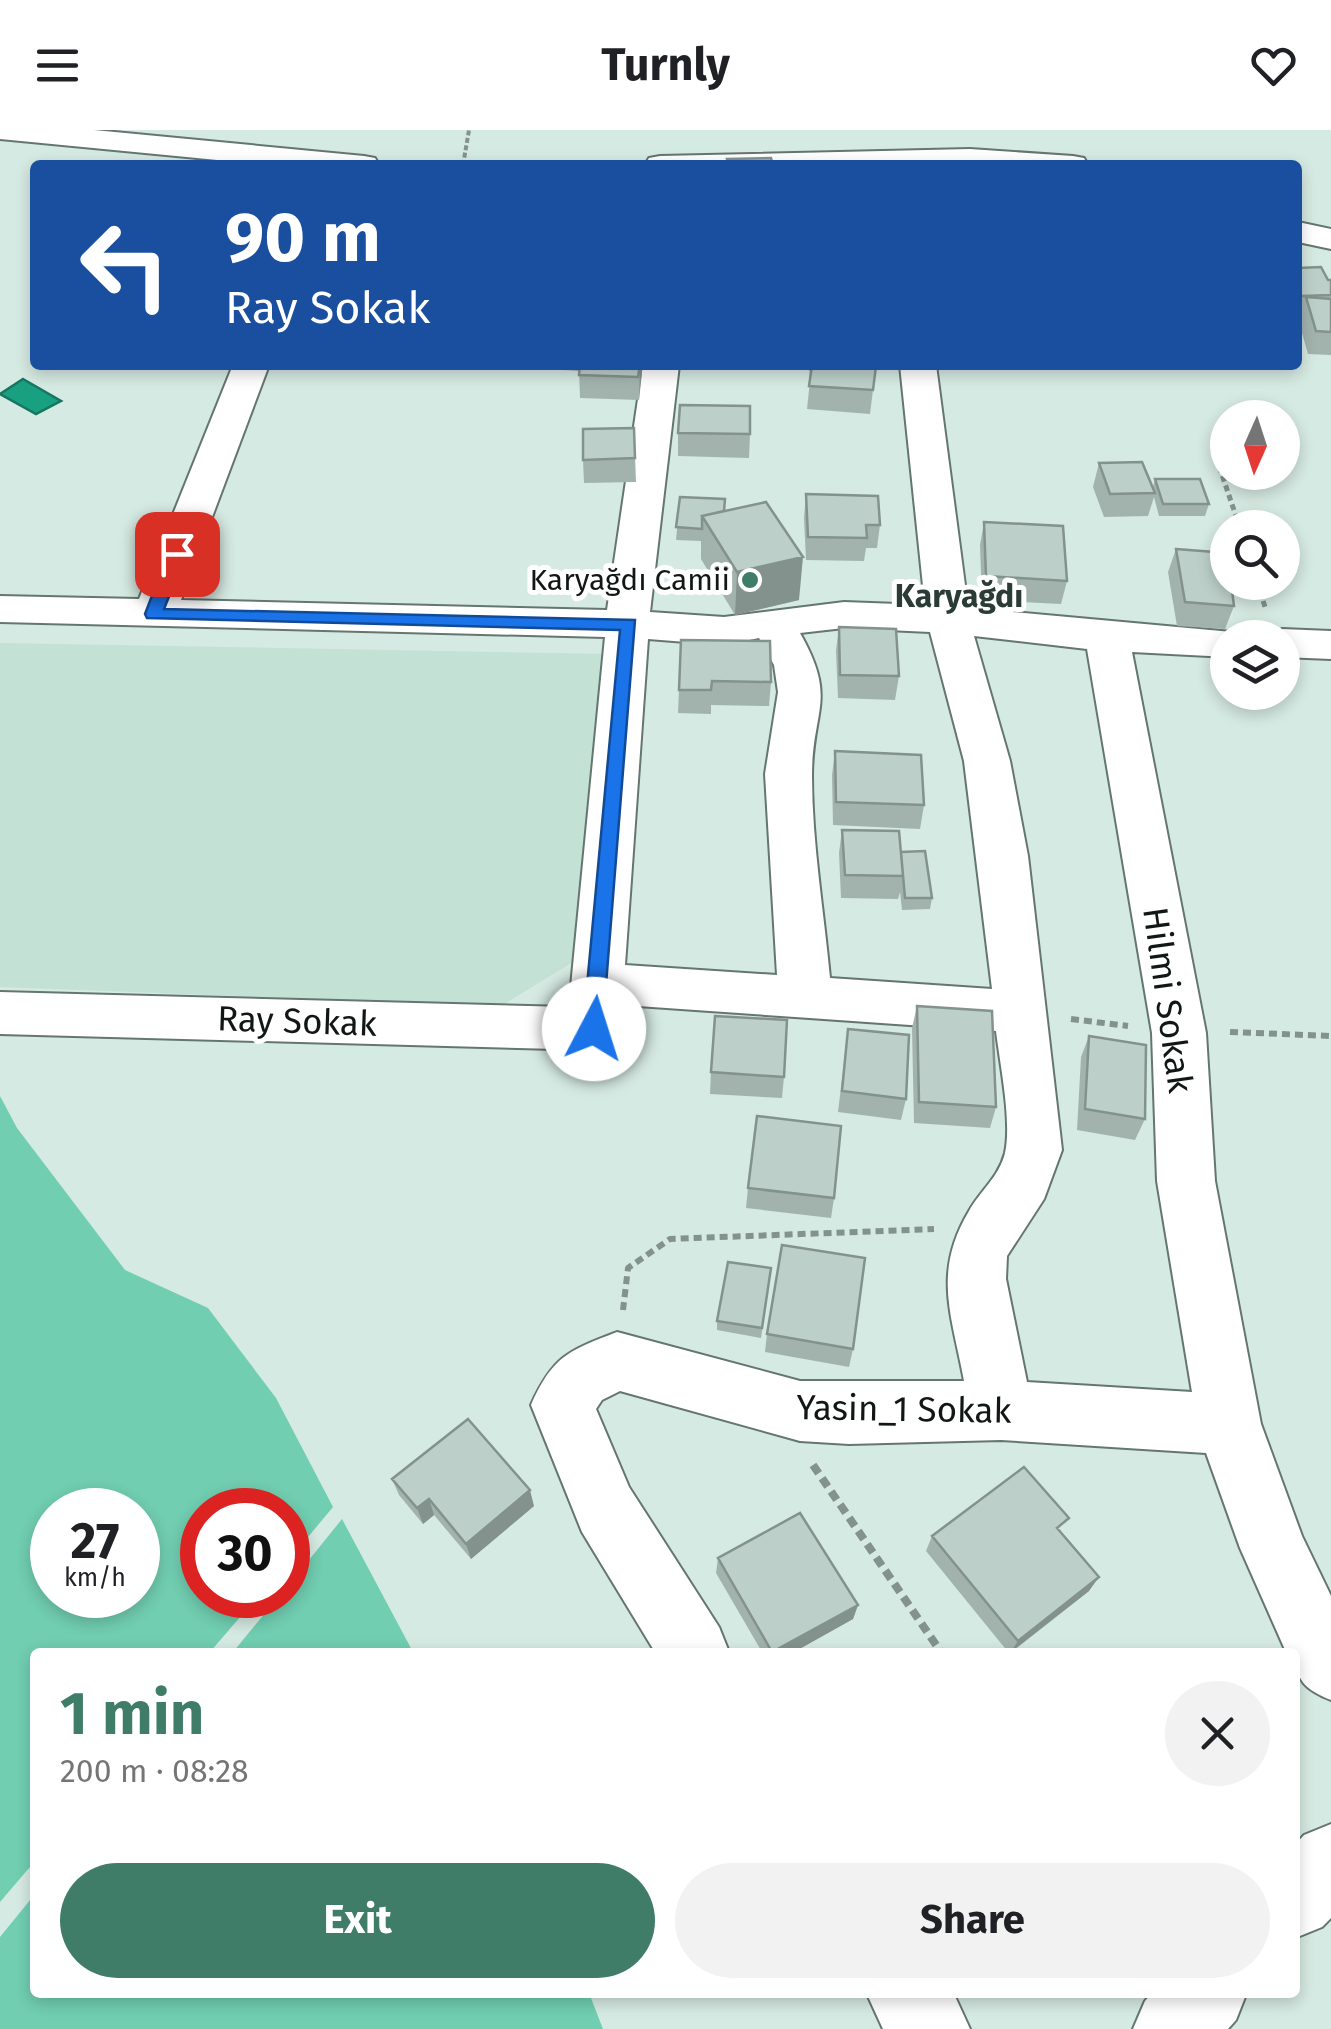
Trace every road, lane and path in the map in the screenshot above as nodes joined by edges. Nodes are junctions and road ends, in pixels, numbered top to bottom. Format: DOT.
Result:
graph roads {
  1 [pos="0,130"];
  2 [pos="470,130"];
  3 [pos="312,160"];
  4 [pos="464,160"];
  5 [pos="932,160"];
  6 [pos="999,160"];
  7 [pos="249,370"];
  8 [pos="660,370"];
  9 [pos="919,370"];
  10 [pos="0,609"];
  11 [pos="154,614"];
  12 [pos="948,619"];
  13 [pos="772,622"];
  14 [pos="629,624"];
  15 [pos="1107,637"];
  16 [pos="1210,642"];
  17 [pos="1300,644"];
  18 [pos="1331,645"];
  19 [pos="805,997"];
  20 [pos="596,1006"];
  21 [pos="1020,1012"];
  22 [pos="0,1013"];
  23 [pos="990,1228"];
  24 [pos="617,1360"];
  25 [pos="1000,1410"];
  26 [pos="800,1411"];
  27 [pos="1229,1424"];
  28 [pos="692,1648"];
  29 [pos="938,1648"];
  30 [pos="1331,1665"];
  31 [pos="1331,1862"];
  32 [pos="1300,1895"];
  33 [pos="910,1998"];
  34 [pos="1202,1998"];
  35 [pos="930,2029"];
  36 [pos="1173,2029"];
  1 -- 3 [label="street"];
  2 -- 4 [label="path"];
  5 -- 6 [label="street"];
  7 -- 11 [label="street"];
  8 -- 14 [label="street"];
  9 -- 12 [label="street"];
  10 -- 11 [label="street"];
  11 -- 14 [label="street"];
  12 -- 13 [label="street"];
  12 -- 15 [label="street"];
  12 -- 21 [label="street"];
  13 -- 14 [label="street"];
  13 -- 19 [label="street"];
  14 -- 20 [label="street"];
  15 -- 16 [label="street"];
  15 -- 27 [label="street, Hilmi Sokak"];
  17 -- 18 [label="street"];
  19 -- 20 [label="street, Ray Sokak"];
  19 -- 21 [label="street, Ray Sokak"];
  20 -- 22 [label="street, Ray Sokak"];
  21 -- 23 [label="street"];
  23 -- 24 [label="path"];
  23 -- 25 [label="street"];
  24 -- 26 [label="street, Yasin_1 Sokak"];
  24 -- 28 [label="street"];
  25 -- 26 [label="street, Yasin_1 Sokak"];
  25 -- 27 [label="street, Yasin_1 Sokak"];
  26 -- 29 [label="path"];
  27 -- 30 [label="street"];
  31 -- 32 [label="street"];
  33 -- 35 [label="street"];
  34 -- 36 [label="street"];
}
